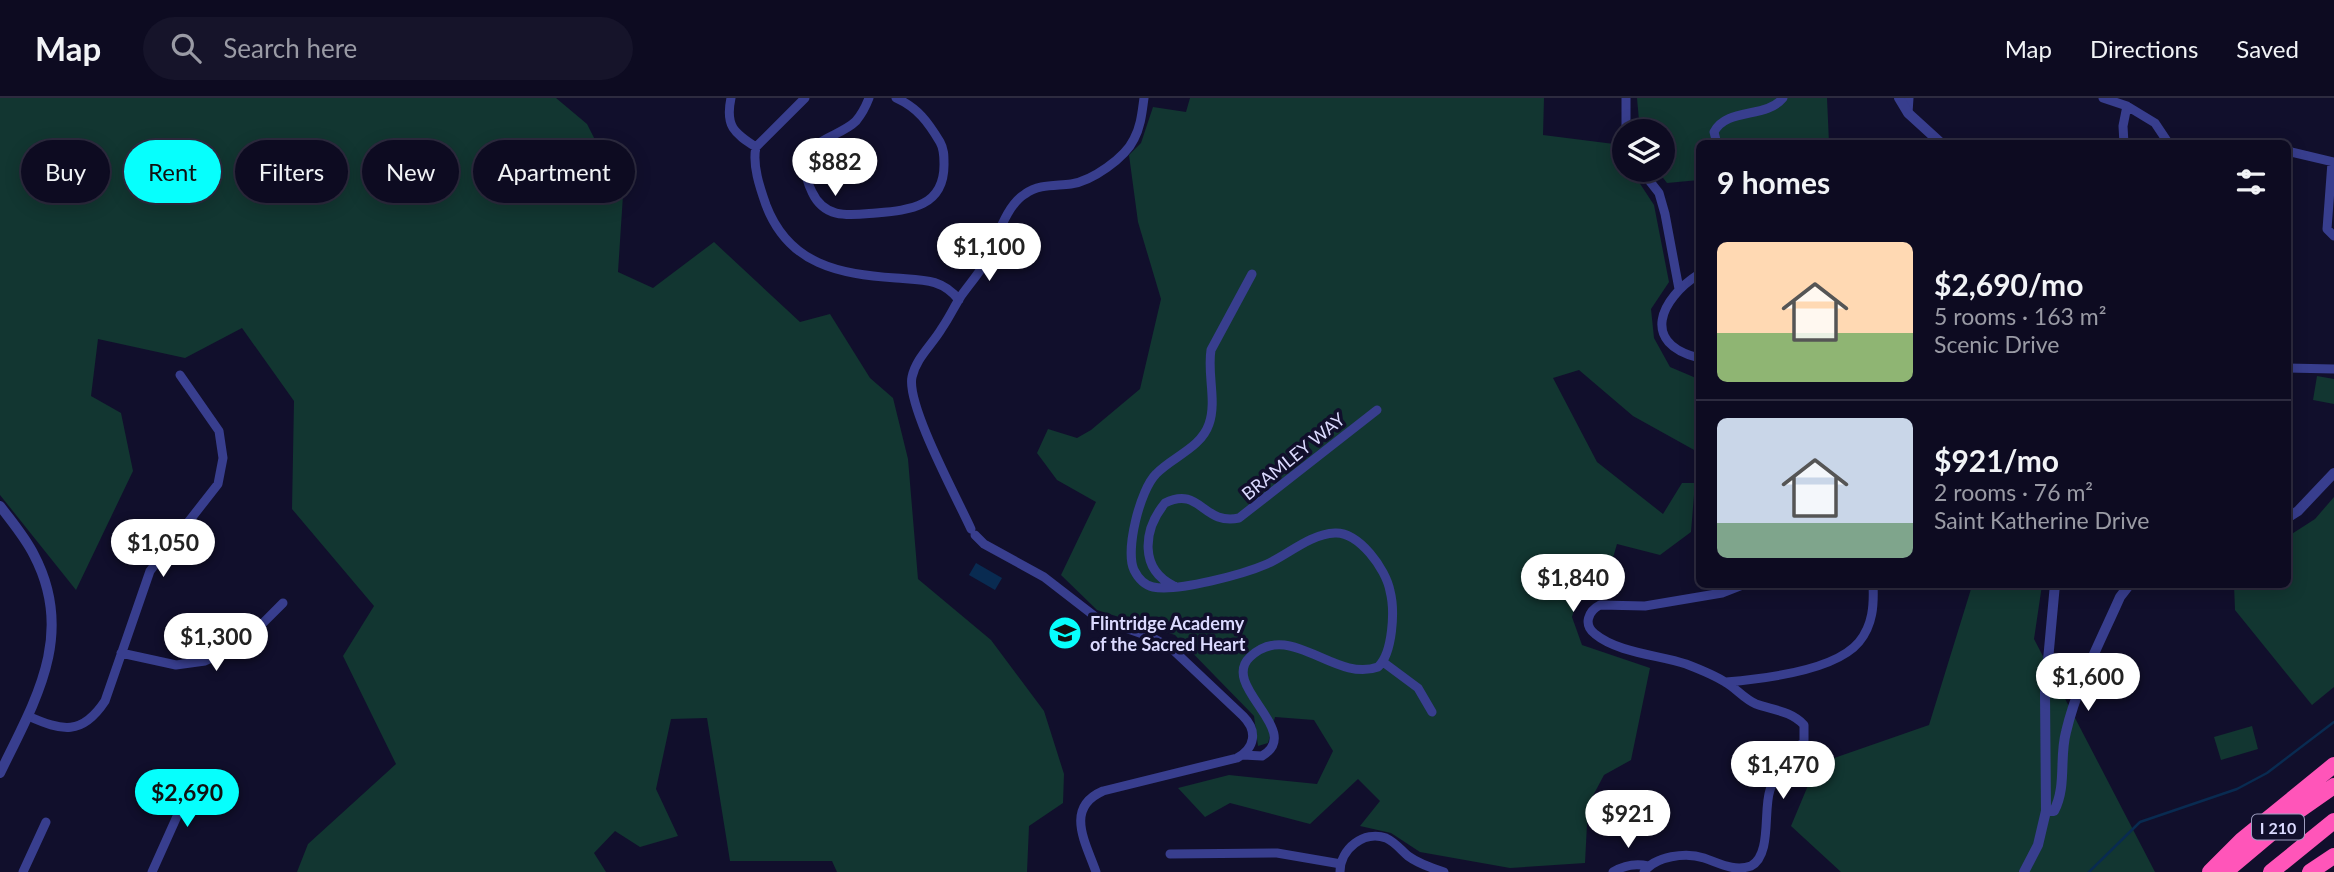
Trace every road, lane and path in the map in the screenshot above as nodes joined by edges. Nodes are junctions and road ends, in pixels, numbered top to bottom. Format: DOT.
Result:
graph roads {
  1 [pos="731,98"];
  2 [pos="806,98"];
  3 [pos="869,98"];
  4 [pos="1144,98"];
  5 [pos="1626,98"];
  6 [pos="1783,98"];
  7 [pos="1899,98"];
  8 [pos="1909,98"];
  9 [pos="2103,98"];
  10 [pos="899,99"];
  11 [pos="2127,106"];
  12 [pos="1908,113"];
  13 [pos="1626,119"];
  14 [pos="1716,140"];
  15 [pos="1938,140"];
  16 [pos="2124,140"];
  17 [pos="2166,140"];
  18 [pos="756,147"];
  19 [pos="2291,152"];
  20 [pos="2333,162"];
  21 [pos="1650,182"];
  22 [pos="2334,236"];
  23 [pos="1252,274"];
  24 [pos="1696,276"];
  25 [pos="1679,289"];
  26 [pos="959,300"];
  27 [pos="1696,357"];
  28 [pos="2291,368"];
  29 [pos="2334,369"];
  30 [pos="180,375"];
  31 [pos="1377,410"];
  32 [pos="2334,473"];
  33 [pos="0,506"];
  34 [pos="2291,515"];
  35 [pos="1176,586"];
  36 [pos="1735,588"];
  37 [pos="1873,588"];
  38 [pos="2055,588"];
  39 [pos="2127,588"];
  40 [pos="283,603"];
  41 [pos="121,653"];
  42 [pos="1383,662"];
  43 [pos="1726,682"];
  44 [pos="1432,712"];
  45 [pos="27,716"];
  46 [pos="1244,755"];
  47 [pos="2334,765"];
  48 [pos="0,773"];
  49 [pos="196,774"];
  50 [pos="2334,786"];
  51 [pos="2046,811"];
  52 [pos="2334,821"];
  53 [pos="46,822"];
  54 [pos="1170,855"];
  55 [pos="2334,856"];
  56 [pos="1341,868"];
  57 [pos="1646,869"];
  58 [pos="23,872"];
  59 [pos="152,872"];
  60 [pos="1096,872"];
  61 [pos="1444,872"];
  62 [pos="1613,872"];
  63 [pos="2024,872"];
  64 [pos="2210,872"];
  65 [pos="2225,872"];
  66 [pos="2271,872"];
  67 [pos="2310,872"];
  1 -- 18 [label="street"];
  2 -- 18 [label="street"];
  3 -- 10 [label="street"];
  4 -- 26 [label="street"];
  5 -- 13 [label="street"];
  6 -- 14 [label="street"];
  7 -- 12 [label="street"];
  8 -- 12 [label="street"];
  9 -- 11 [label="street"];
  11 -- 16 [label="street"];
  11 -- 17 [label="street"];
  12 -- 15 [label="street"];
  18 -- 26 [label="street"];
  19 -- 20 [label="street"];
  20 -- 22 [label="street"];
  21 -- 25 [label="street"];
  23 -- 35 [label="street"];
  24 -- 25 [label="street"];
  25 -- 27 [label="street"];
  26 -- 46 [label="street"];
  28 -- 29 [label="street"];
  30 -- 41 [label="street"];
  31 -- 35 [label="street, BRAMLEY WAY"];
  32 -- 34 [label="street"];
  33 -- 45 [label="street"];
  35 -- 42 [label="street"];
  36 -- 43 [label="street"];
  37 -- 43 [label="street"];
  38 -- 51 [label="street"];
  39 -- 51 [label="street"];
  40 -- 41 [label="street"];
  41 -- 45 [label="street"];
  42 -- 44 [label="street"];
  42 -- 46 [label="street"];
  43 -- 57 [label="street"];
  45 -- 48 [label="street"];
  46 -- 60 [label="street"];
  47 -- 64 [label="highway"];
  49 -- 59 [label="street"];
  50 -- 65 [label="highway, I 210"];
  51 -- 63 [label="street"];
  52 -- 66 [label="highway, I 210"];
  53 -- 58 [label="street"];
  54 -- 56 [label="street"];
  55 -- 67 [label="highway"];
  56 -- 61 [label="street"];
  57 -- 62 [label="street"];
}
